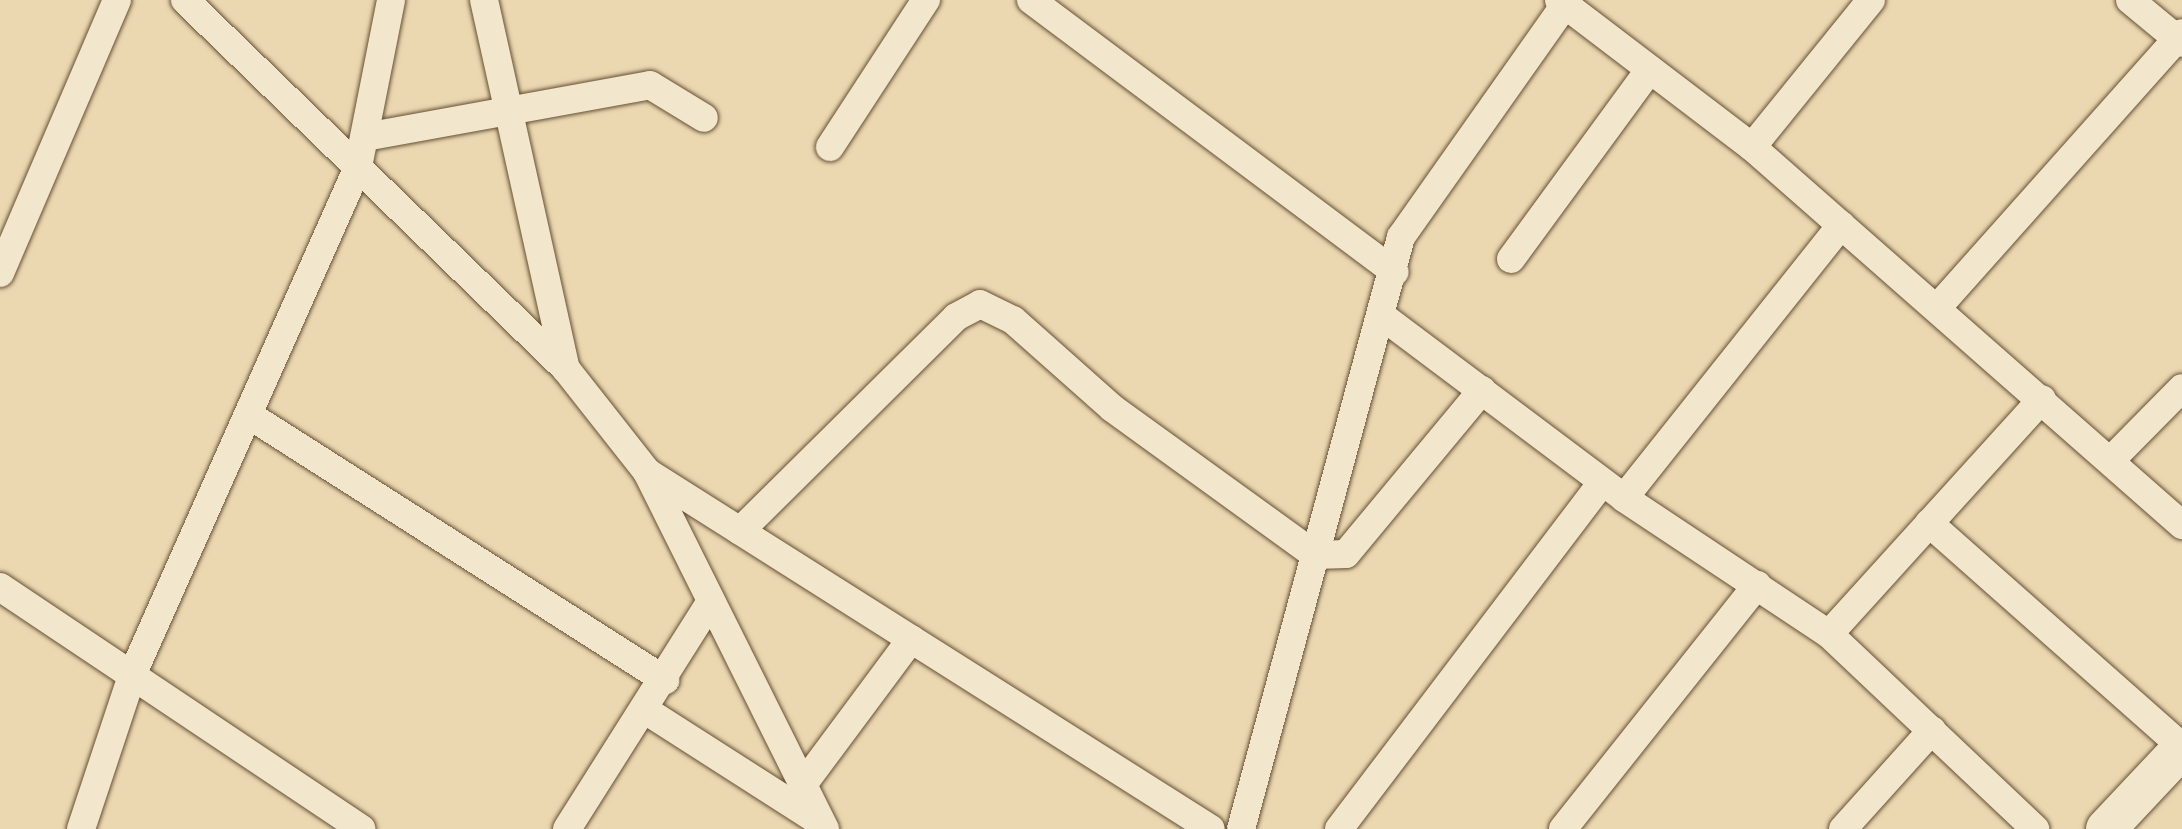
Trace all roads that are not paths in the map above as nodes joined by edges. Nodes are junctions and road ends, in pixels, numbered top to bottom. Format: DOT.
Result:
graph roads {
  1 [pos="117,0"];
  2 [pos="185,0"];
  3 [pos="391,0"];
  4 [pos="484,0"];
  5 [pos="926,0"];
  6 [pos="1031,0"];
  7 [pos="1871,0"];
  8 [pos="2130,0"];
  9 [pos="1564,1"];
  10 [pos="2180,39"];
  11 [pos="1650,69"];
  12 [pos="509,110"];
  13 [pos="704,118"];
  14 [pos="365,137"];
  15 [pos="830,147"];
  16 [pos="1752,147"];
  17 [pos="358,167"];
  18 [pos="1841,225"];
  19 [pos="2,259"];
  20 [pos="1511,259"];
  21 [pos="1394,272"];
  22 [pos="1937,308"];
  23 [pos="1382,316"];
  24 [pos="566,369"];
  25 [pos="2182,388"];
  26 [pos="1482,390"];
  27 [pos="2042,399"];
  28 [pos="252,417"];
  29 [pos="2113,458"];
  30 [pos="647,472"];
  31 [pos="1613,490"];
  32 [pos="1929,523"];
  33 [pos="2182,525"];
  34 [pos="740,531"];
  35 [pos="1315,555"];
  36 [pos="1757,585"];
  37 [pos="0,587"];
  38 [pos="708,606"];
  39 [pos="1829,634"];
  40 [pos="911,639"];
  41 [pos="133,673"];
  42 [pos="665,680"];
  43 [pos="645,710"];
  44 [pos="1932,730"];
  45 [pos="2182,747"];
  46 [pos="802,786"];
  47 [pos="823,826"];
  48 [pos="81,829"];
  49 [pos="362,829"];
  50 [pos="567,829"];
  51 [pos="1211,829"];
  52 [pos="1241,829"];
  53 [pos="1339,829"];
  54 [pos="1563,829"];
  55 [pos="1843,829"];
  56 [pos="2035,829"];
  57 [pos="2106,829"];
  1 -- 19 [label="street"];
  2 -- 17 [label="street"];
  3 -- 14 [label="street"];
  4 -- 12 [label="street"];
  5 -- 15 [label="street"];
  6 -- 21 [label="street"];
  7 -- 16 [label="street"];
  8 -- 10 [label="street"];
  9 -- 11 [label="street"];
  9 -- 21 [label="street"];
  10 -- 22 [label="street"];
  11 -- 16 [label="street"];
  11 -- 20 [label="street"];
  12 -- 13 [label="street"];
  12 -- 14 [label="street"];
  12 -- 24 [label="street"];
  14 -- 17 [label="street"];
  16 -- 18 [label="street"];
  17 -- 24 [label="street"];
  17 -- 28 [label="street"];
  18 -- 22 [label="street"];
  18 -- 31 [label="street"];
  21 -- 23 [label="street"];
  22 -- 27 [label="street"];
  23 -- 26 [label="street"];
  23 -- 35 [label="street"];
  24 -- 30 [label="street"];
  25 -- 29 [label="street"];
  26 -- 31 [label="street"];
  26 -- 35 [label="street"];
  27 -- 29 [label="street"];
  27 -- 32 [label="street"];
  28 -- 41 [label="street"];
  28 -- 42 [label="street"];
  29 -- 33 [label="street"];
  30 -- 34 [label="street"];
  30 -- 38 [label="street"];
  31 -- 36 [label="street"];
  31 -- 53 [label="street"];
  32 -- 39 [label="street"];
  32 -- 45 [label="street"];
  34 -- 35 [label="street"];
  34 -- 40 [label="street"];
  35 -- 52 [label="street"];
  36 -- 39 [label="street"];
  36 -- 54 [label="street"];
  37 -- 41 [label="street"];
  38 -- 42 [label="street"];
  38 -- 46 [label="street"];
  39 -- 44 [label="street"];
  40 -- 46 [label="street"];
  40 -- 51 [label="street"];
  41 -- 48 [label="street"];
  41 -- 49 [label="street"];
  42 -- 43 [label="street"];
  43 -- 47 [label="street"];
  43 -- 50 [label="street"];
  44 -- 55 [label="street"];
  44 -- 56 [label="street"];
  45 -- 57 [label="street"];
  46 -- 47 [label="street"];
}
